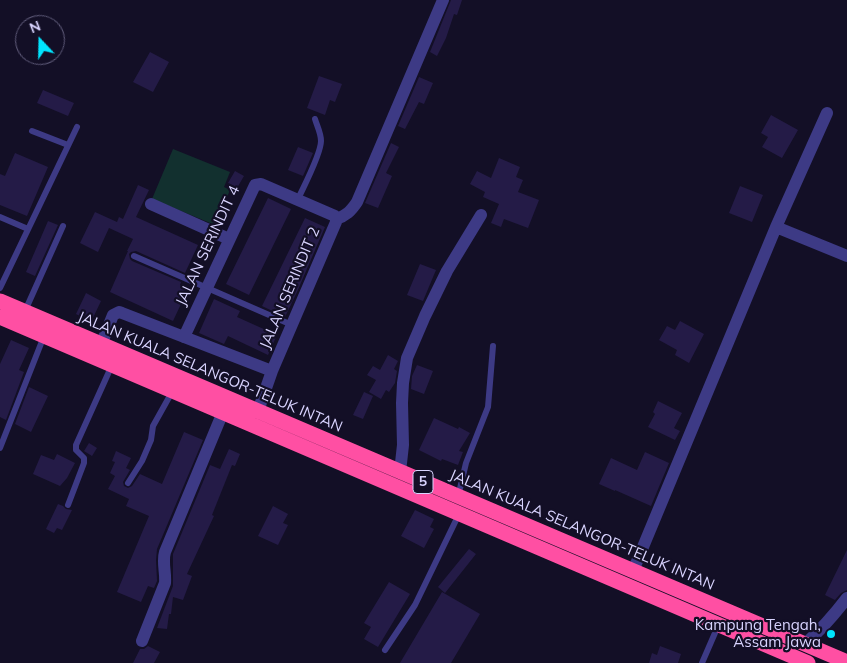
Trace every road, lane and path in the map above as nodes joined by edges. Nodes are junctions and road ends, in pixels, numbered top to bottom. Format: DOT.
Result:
graph roads {
  1 [pos="443,0"];
  2 [pos="827,113"];
  3 [pos="315,119"];
  4 [pos="77,127"];
  5 [pos="32,131"];
  6 [pos="68,144"];
  7 [pos="298,199"];
  8 [pos="151,204"];
  9 [pos="481,215"];
  10 [pos="0,217"];
  11 [pos="336,219"];
  12 [pos="63,226"];
  13 [pos="776,227"];
  14 [pos="28,229"];
  15 [pos="229,239"];
  16 [pos="134,256"];
  17 [pos="847,256"];
  18 [pos="0,288"];
  19 [pos="206,288"];
  20 [pos="0,301"];
  21 [pos="25,312"];
  22 [pos="0,317"];
  23 [pos="292,325"];
  24 [pos="44,336"];
  25 [pos="184,337"];
  26 [pos="101,345"];
  27 [pos="493,346"];
  28 [pos="112,365"];
  29 [pos="272,371"];
  30 [pos="172,391"];
  31 [pos="258,411"];
  32 [pos="223,412"];
  33 [pos="0,448"];
  34 [pos="400,472"];
  35 [pos="128,483"];
  36 [pos="458,497"];
  37 [pos="68,505"];
  38 [pos="460,514"];
  39 [pos="633,571"];
  40 [pos="847,598"];
  41 [pos="718,624"];
  42 [pos="142,642"];
  43 [pos="805,644"];
  44 [pos="385,650"];
  45 [pos="847,662"];
  46 [pos="702,663"];
  47 [pos="808,663"];
  1 -- 11 [label="street"];
  2 -- 13 [label="street"];
  3 -- 7 [label="lane"];
  4 -- 6 [label="lane"];
  5 -- 6 [label="lane"];
  6 -- 14 [label="lane"];
  7 -- 11 [label="street, JALAN SERINDIT 2"];
  7 -- 15 [label="street, JALAN SERINDIT 4"];
  8 -- 15 [label="street"];
  9 -- 34 [label="street"];
  10 -- 14 [label="lane"];
  11 -- 23 [label="street, JALAN SERINDIT 2"];
  12 -- 21 [label="lane"];
  13 -- 17 [label="street"];
  13 -- 39 [label="street"];
  14 -- 18 [label="lane"];
  15 -- 19 [label="street, JALAN SERINDIT 4"];
  16 -- 19 [label="lane"];
  19 -- 23 [label="lane"];
  19 -- 25 [label="street, JALAN SERINDIT 4"];
  20 -- 21 [label="highway, JALAN KUALA SELANGOR-TELUK INTAN / 5"];
  21 -- 26 [label="highway, JALAN KUALA SELANGOR-TELUK INTAN / 5"];
  22 -- 24 [label="highway, 5"];
  23 -- 29 [label="street, JALAN SERINDIT 2"];
  24 -- 28 [label="highway, 5"];
  24 -- 33 [label="lane"];
  25 -- 26 [label="street"];
  25 -- 29 [label="street"];
  26 -- 31 [label="highway, JALAN KUALA SELANGOR-TELUK INTAN / 5"];
  27 -- 36 [label="lane"];
  28 -- 30 [label="highway, 5"];
  28 -- 37 [label="lane"];
  29 -- 31 [label="street, JALAN SERINDIT 2"];
  30 -- 32 [label="highway, 5"];
  30 -- 35 [label="lane"];
  31 -- 34 [label="highway, JALAN KUALA SELANGOR-TELUK INTAN / 5"];
  32 -- 38 [label="highway, 5"];
  32 -- 42 [label="street"];
  34 -- 36 [label="highway, JALAN KUALA SELANGOR-TELUK INTAN / 5"];
  36 -- 39 [label="highway, JALAN KUALA SELANGOR-TELUK INTAN / 5"];
  38 -- 41 [label="highway, 5"];
  38 -- 44 [label="lane"];
  39 -- 43 [label="highway, JALAN KUALA SELANGOR-TELUK INTAN / 5"];
  40 -- 43 [label="street"];
  41 -- 46 [label="lane"];
  41 -- 47 [label="highway, 5"];
  43 -- 45 [label="highway, JALAN KUALA SELANGOR-TELUK INTAN / 5"];
}
